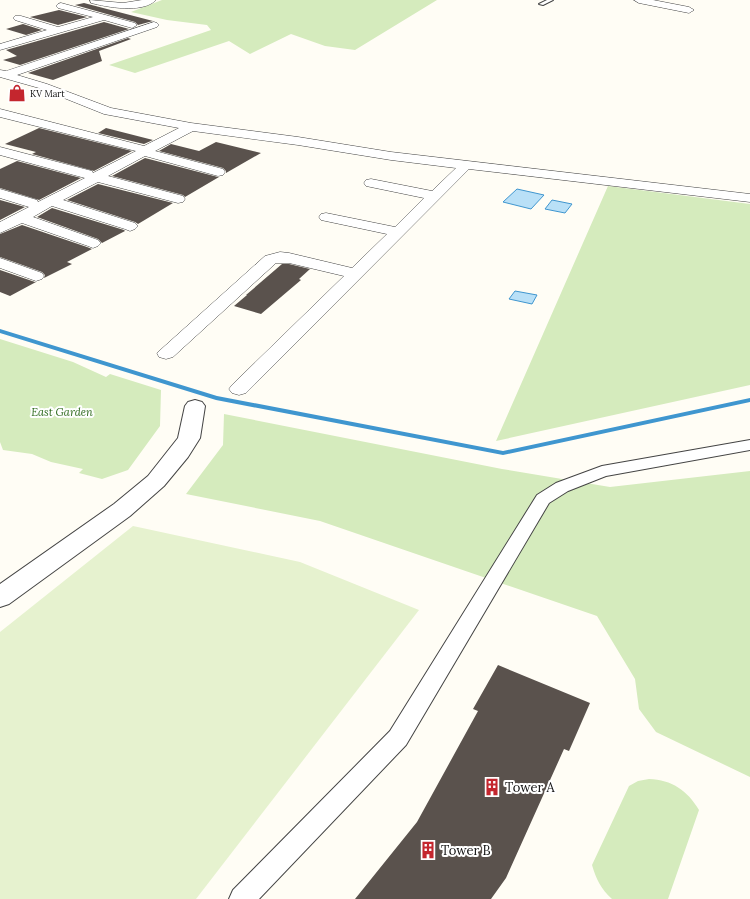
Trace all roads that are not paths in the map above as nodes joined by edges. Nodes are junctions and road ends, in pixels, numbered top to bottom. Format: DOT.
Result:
graph roads {
  1 [pos="89,0"];
  2 [pos="151,0"];
  3 [pos="551,0"];
  4 [pos="640,0"];
  5 [pos="542,4"];
  6 [pos="61,6"];
  7 [pos="689,10"];
  8 [pos="105,17"];
  9 [pos="18,18"];
  10 [pos="132,25"];
  11 [pos="154,25"];
  12 [pos="57,30"];
  13 [pos="87,39"];
  14 [pos="2,46"];
  15 [pos="34,54"];
  16 [pos="3,74"];
  17 [pos="24,81"];
  18 [pos="6,88"];
  19 [pos="0,113"];
  20 [pos="187,130"];
  21 [pos="265,149"];
  22 [pos="142,150"];
  23 [pos="0,151"];
  24 [pos="467,164"];
  25 [pos="218,172"];
  26 [pos="92,176"];
  27 [pos="371,183"];
  28 [pos="0,194"];
  29 [pos="435,196"];
  30 [pos="750,198"];
  31 [pos="178,199"];
  32 [pos="51,202"];
  33 [pos="32,203"];
  34 [pos="326,217"];
  35 [pos="20,218"];
  36 [pos="130,226"];
  37 [pos="0,228"];
  38 [pos="397,232"];
  39 [pos="93,243"];
  40 [pos="0,263"];
  41 [pos="356,274"];
  42 [pos="36,276"];
  43 [pos="166,353"];
  44 [pos="239,389"];
  45 [pos="195,406"];
  46 [pos="750,446"];
  47 [pos="0,597"];
  48 [pos="242,899"];
  1 -- 2 [label="street"];
  3 -- 5 [label="lane"];
  4 -- 7 [label="street"];
  6 -- 8 [label="street"];
  8 -- 10 [label="street"];
  8 -- 12 [label="street"];
  9 -- 12 [label="street"];
  11 -- 16 [label="street"];
  12 -- 13 [label="street"];
  12 -- 14 [label="street"];
  14 -- 15 [label="street"];
  16 -- 17 [label="street"];
  17 -- 18 [label="street"];
  17 -- 20 [label="street"];
  19 -- 22 [label="street"];
  20 -- 21 [label="street"];
  20 -- 22 [label="street"];
  20 -- 24 [label="street"];
  22 -- 25 [label="street"];
  22 -- 26 [label="street"];
  23 -- 26 [label="street"];
  24 -- 29 [label="street"];
  24 -- 30 [label="street"];
  26 -- 31 [label="street"];
  26 -- 32 [label="street"];
  27 -- 29 [label="street"];
  28 -- 33 [label="street"];
  29 -- 38 [label="street"];
  32 -- 35 [label="street"];
  32 -- 36 [label="street"];
  34 -- 38 [label="street"];
  35 -- 37 [label="street"];
  35 -- 39 [label="street"];
  38 -- 41 [label="street"];
  40 -- 42 [label="street"];
  41 -- 43 [label="street"];
  41 -- 44 [label="street"];
  45 -- 47 [label="street"];
  46 -- 48 [label="street"];
}
